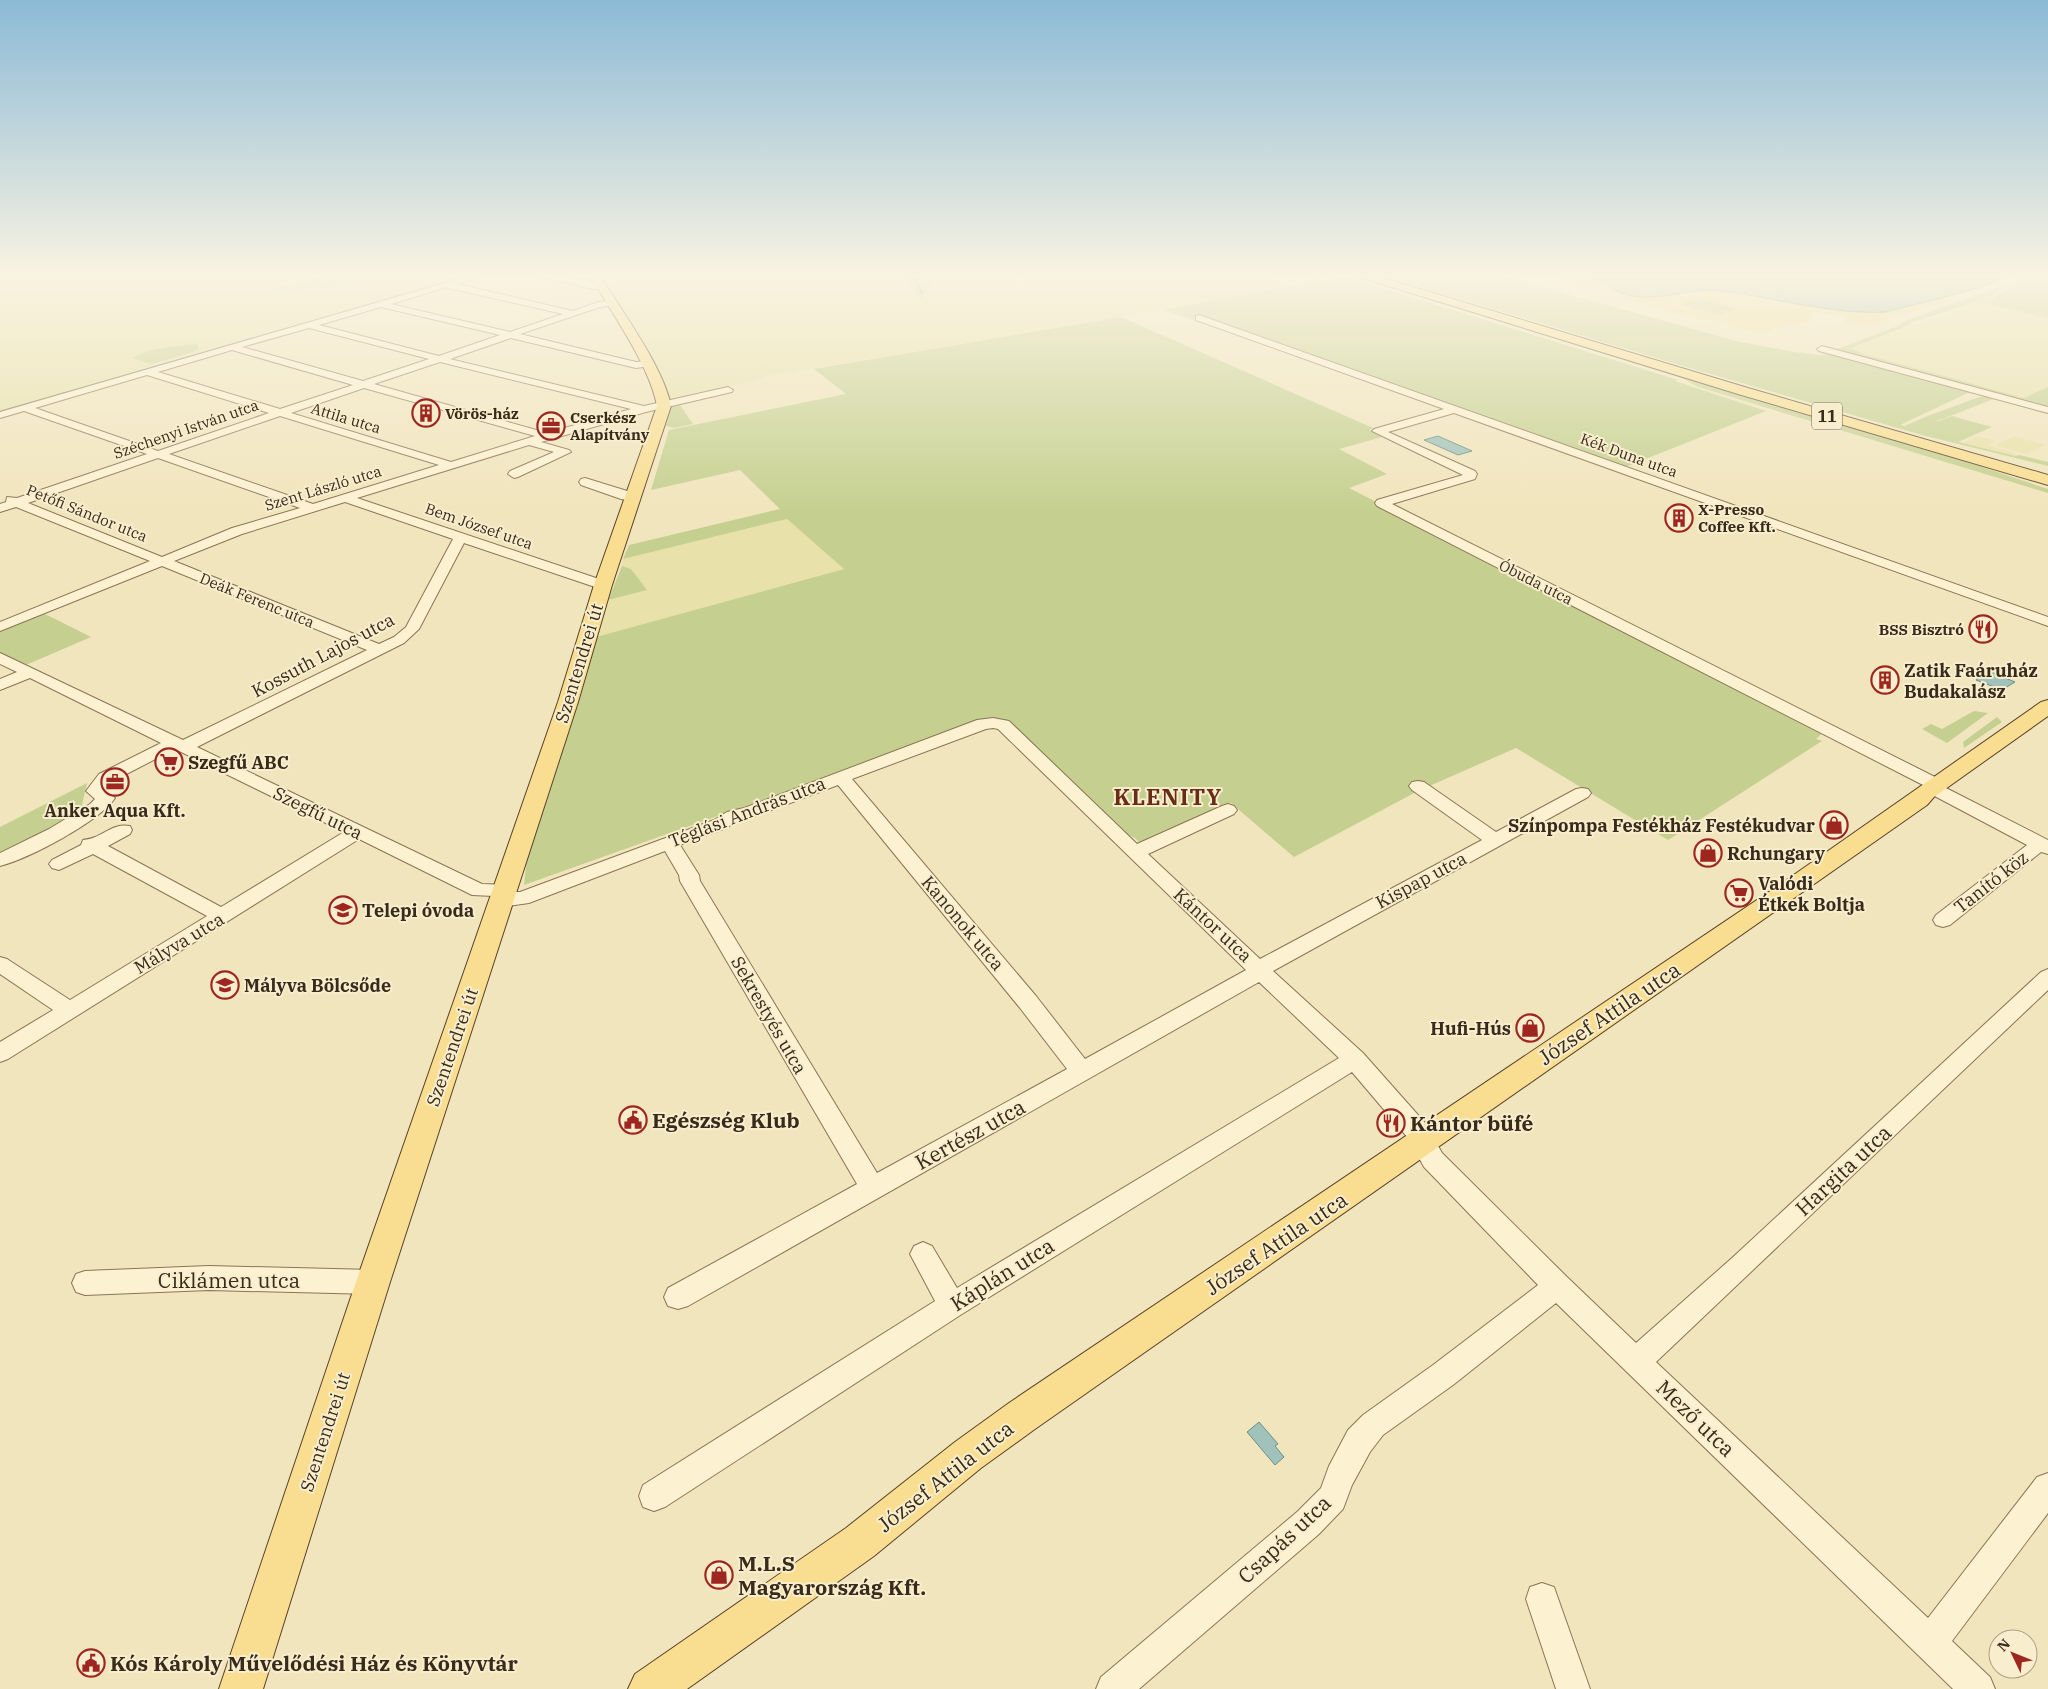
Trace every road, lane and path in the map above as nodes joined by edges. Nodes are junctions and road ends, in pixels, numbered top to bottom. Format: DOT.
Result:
graph roads {
  1 [pos="211,353"];
  2 [pos="251,353"];
  3 [pos="415,353"];
  4 [pos="457,353"];
  5 [pos="585,353"];
  6 [pos="640,353"];
  7 [pos="1295,353"];
  8 [pos="1615,353"];
  9 [pos="1626,353"];
  10 [pos="1836,353"];
  11 [pos="439,359"];
  12 [pos="647,364"];
  13 [pos="147,372"];
  14 [pos="364,385"];
  15 [pos="728,390"];
  16 [pos="664,406"];
  17 [pos="24,408"];
  18 [pos="644,410"];
  19 [pos="1453,410"];
  20 [pos="2048,410"];
  21 [pos="281,413"];
  22 [pos="0,415"];
  23 [pos="547,436"];
  24 [pos="1916,440"];
  25 [pos="530,441"];
  26 [pos="158,455"];
  27 [pos="450,465"];
  28 [pos="2048,468"];
  29 [pos="514,474"];
  30 [pos="2048,476"];
  31 [pos="2048,480"];
  32 [pos="585,482"];
  33 [pos="2048,488"];
  34 [pos="0,496"];
  35 [pos="633,497"];
  36 [pos="345,498"];
  37 [pos="16,502"];
  38 [pos="0,508"];
  39 [pos="313,508"];
  40 [pos="461,536"];
  41 [pos="162,561"];
  42 [pos="603,586"];
  43 [pos="2048,622"];
  44 [pos="0,628"];
  45 [pos="381,650"];
  46 [pos="0,658"];
  47 [pos="29,673"];
  48 [pos="0,685"];
  49 [pos="2045,711"];
  50 [pos="993,717"];
  51 [pos="178,745"];
  52 [pos="842,777"];
  53 [pos="1418,786"];
  54 [pos="1926,793"];
  55 [pos="1582,794"];
  56 [pos="1228,810"];
  57 [pos="123,830"];
  58 [pos="358,832"];
  59 [pos="1495,840"];
  60 [pos="669,842"];
  61 [pos="91,845"];
  62 [pos="2044,846"];
  63 [pos="1135,852"];
  64 [pos="0,860"];
  65 [pos="58,864"];
  66 [pos="503,895"];
  67 [pos="222,916"];
  68 [pos="1942,920"];
  69 [pos="0,964"];
  70 [pos="1261,969"];
  71 [pos="2048,977"];
  72 [pos="69,1010"];
  73 [pos="0,1053"];
  74 [pos="1355,1059"];
  75 [pos="1082,1072"];
  76 [pos="1422,1140"];
  77 [pos="873,1188"];
  78 [pos="923,1254"];
  79 [pos="372,1282"];
  80 [pos="85,1283"];
  81 [pos="1557,1286"];
  82 [pos="678,1297"];
  83 [pos="952,1305"];
  84 [pos="1637,1361"];
  85 [pos="2048,1488"];
  86 [pos="654,1496"];
  87 [pos="1542,1599"];
  88 [pos="1930,1643"];
  89 [pos="241,1689"];
  90 [pos="650,1689"];
  91 [pos="1113,1689"];
  92 [pos="1574,1689"];
  93 [pos="1978,1689"];
  1 -- 13 [label="street"];
  2 -- 14 [label="street"];
  3 -- 11 [label="street"];
  4 -- 11 [label="street, Széchenyi István utca"];
  5 -- 12 [label="street"];
  6 -- 12 [label="main road"];
  7 -- 19 [label="street, Kék Duna utca"];
  8 -- 24 [label="main road, 11"];
  9 -- 24 [label="main road, 11"];
  10 -- 20 [label="street"];
  11 -- 14 [label="street, Széchenyi István utca"];
  11 -- 18 [label="street"];
  12 -- 16 [label="main road"];
  13 -- 17 [label="street"];
  13 -- 21 [label="street, Attila utca"];
  14 -- 21 [label="street, Széchenyi István utca"];
  14 -- 23 [label="street"];
  15 -- 16 [label="street, Szent László utca"];
  16 -- 18 [label="street, Szent László utca"];
  16 -- 35 [label="main road, Szentendrei út"];
  17 -- 22 [label="street"];
  17 -- 26 [label="street"];
  18 -- 23 [label="street, Szent László utca"];
  19 -- 43 [label="street, Kék Duna utca"];
  19 -- 54 [label="street, Óbuda utca"];
  21 -- 26 [label="street, Széchenyi István utca"];
  21 -- 27 [label="street, Attila utca"];
  23 -- 25 [label="street, Szent László utca"];
  24 -- 28 [label="main road"];
  24 -- 30 [label="main road, 11"];
  24 -- 31 [label="main road, 11"];
  24 -- 33 [label="main road"];
  25 -- 27 [label="street, Szent László utca"];
  25 -- 29 [label="street"];
  26 -- 37 [label="street, Széchenyi István utca"];
  26 -- 39 [label="street"];
  27 -- 36 [label="street, Szent László utca"];
  32 -- 35 [label="street"];
  34 -- 37 [label="street, Petőfi Sándor utca"];
  35 -- 42 [label="main road, Szentendrei út"];
  36 -- 39 [label="street, Szent László utca"];
  36 -- 40 [label="street, Bem József utca"];
  37 -- 38 [label="street, Széchenyi István utca"];
  37 -- 41 [label="street, Petőfi Sándor utca"];
  39 -- 41 [label="street, Szent László utca"];
  40 -- 42 [label="street, Bem József utca"];
  40 -- 45 [label="street, Kossuth Lajos utca"];
  41 -- 44 [label="street, Szent László utca"];
  41 -- 45 [label="street, Deák Ferenc utca"];
  42 -- 66 [label="main road, Szentendrei út"];
  45 -- 51 [label="street, Kossuth Lajos utca"];
  46 -- 47 [label="street, Szegfű utca"];
  47 -- 48 [label="street"];
  47 -- 51 [label="street, Szegfű utca"];
  49 -- 54 [label="main road, József Attila utca"];
  50 -- 52 [label="street, Téglási András utca"];
  50 -- 63 [label="street, Kántor utca"];
  51 -- 58 [label="street, Szegfű utca"];
  51 -- 64 [label="street, Kossuth Lajos utca"];
  52 -- 60 [label="street, Téglási András utca"];
  52 -- 75 [label="street, Kanonok utca"];
  53 -- 59 [label="street"];
  54 -- 62 [label="street"];
  54 -- 76 [label="main road, József Attila utca"];
  55 -- 59 [label="street, Kispap utca"];
  56 -- 63 [label="street"];
  57 -- 61 [label="street"];
  58 -- 66 [label="street, Szegfű utca"];
  58 -- 67 [label="street, Mályva utca"];
  59 -- 70 [label="street, Kispap utca"];
  60 -- 66 [label="street, Téglási András utca"];
  60 -- 77 [label="street, Sekrestyés utca"];
  61 -- 65 [label="street"];
  61 -- 67 [label="street"];
  62 -- 68 [label="street, Tanító köz"];
  63 -- 70 [label="street, Kántor utca"];
  66 -- 79 [label="main road, Szentendrei út"];
  67 -- 72 [label="street, Mályva utca"];
  69 -- 72 [label="street"];
  70 -- 74 [label="street, Kántor utca"];
  70 -- 75 [label="street, Kertész utca"];
  71 -- 84 [label="street, Hargita utca"];
  72 -- 73 [label="street, Mályva utca"];
  74 -- 76 [label="street, Kántor utca"];
  74 -- 83 [label="street, Káplán utca"];
  75 -- 77 [label="street, Kertész utca"];
  76 -- 81 [label="street, Mező utca"];
  76 -- 90 [label="main road, József Attila utca"];
  77 -- 82 [label="street, Kertész utca"];
  78 -- 83 [label="street"];
  79 -- 80 [label="street, Ciklámen utca"];
  79 -- 89 [label="main road, Szentendrei út"];
  81 -- 84 [label="street, Mező utca"];
  81 -- 91 [label="street, Csapás utca"];
  83 -- 86 [label="street, Káplán utca"];
  84 -- 88 [label="street, Mező utca"];
  85 -- 88 [label="street"];
  87 -- 92 [label="street"];
  88 -- 93 [label="street, Mező utca"];
}
